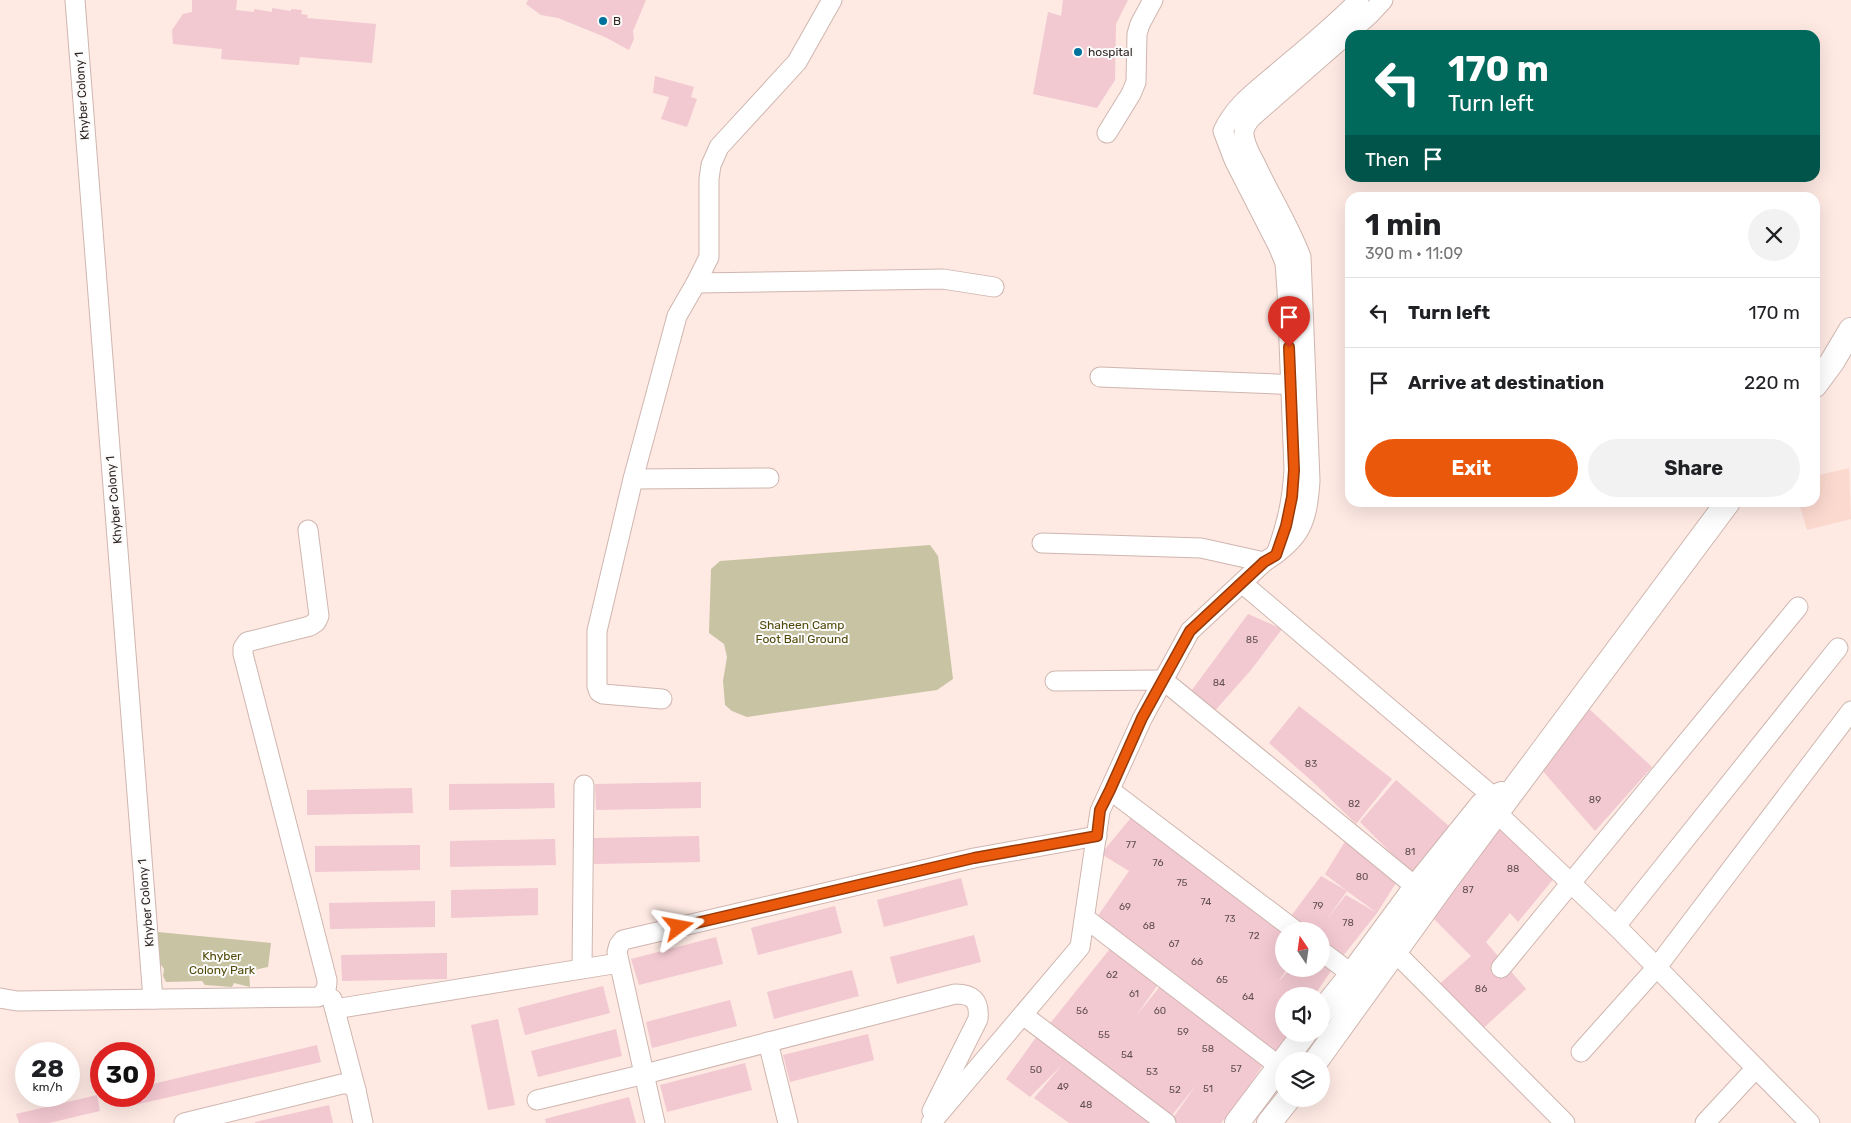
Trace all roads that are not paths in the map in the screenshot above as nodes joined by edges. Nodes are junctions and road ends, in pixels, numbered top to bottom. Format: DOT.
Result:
graph roads {
  1 [pos="75,0"];
  2 [pos="832,0"];
  3 [pos="1153,0"];
  4 [pos="1359,0"];
  5 [pos="1384,0"];
  6 [pos="1352,30"];
  7 [pos="1345,36"];
  8 [pos="1107,133"];
  9 [pos="696,284"];
  10 [pos="994,287"];
  11 [pos="1851,330"];
  12 [pos="1100,377"];
  13 [pos="1820,378"];
  14 [pos="1297,385"];
  15 [pos="769,478"];
  16 [pos="633,479"];
  17 [pos="1724,507"];
  18 [pos="308,530"];
  19 [pos="1042,543"];
  20 [pos="1270,559"];
  21 [pos="1242,583"];
  22 [pos="1798,607"];
  23 [pos="1838,648"];
  24 [pos="1163,680"];
  25 [pos="1056,681"];
  26 [pos="662,699"];
  27 [pos="1851,711"];
  28 [pos="584,785"];
  29 [pos="1110,790"];
  30 [pos="1502,801"];
  31 [pos="1097,836"];
  32 [pos="1571,882"];
  33 [pos="1416,887"];
  34 [pos="1085,918"];
  35 [pos="1284,922"];
  36 [pos="1616,926"];
  37 [pos="1395,952"];
  38 [pos="1330,958"];
  39 [pos="619,963"];
  40 [pos="1657,967"];
  41 [pos="582,968"];
  42 [pos="1501,968"];
  43 [pos="1352,974"];
  44 [pos="327,980"];
  45 [pos="0,998"];
  46 [pos="153,999"];
  47 [pos="1330,1002"];
  48 [pos="335,1009"];
  49 [pos="1023,1015"];
  50 [pos="768,1042"];
  51 [pos="1298,1042"];
  52 [pos="1289,1052"];
  53 [pos="1323,1052"];
  54 [pos="1581,1052"];
  55 [pos="1275,1064"];
  56 [pos="1756,1068"];
  57 [pos="1275,1070"];
  58 [pos="645,1074"];
  59 [pos="356,1090"];
  60 [pos="536,1100"];
  61 [pos="1282,1107"];
  62 [pos="1808,1122"];
  63 [pos="184,1123"];
  64 [pos="363,1123"];
  65 [pos="655,1123"];
  66 [pos="788,1123"];
  67 [pos="926,1123"];
  68 [pos="931,1123"];
  69 [pos="1166,1123"];
  70 [pos="1237,1123"];
  71 [pos="1269,1123"];
  72 [pos="1565,1123"];
  73 [pos="1705,1123"];
  1 -- 46 [label="street, Khyber Colony 1"];
  2 -- 9 [label="street"];
  3 -- 8 [label="street"];
  4 -- 14 [label="street"];
  5 -- 6 [label="street"];
  7 -- 14 [label="street"];
  9 -- 10 [label="street"];
  9 -- 16 [label="street"];
  11 -- 13 [label="street"];
  12 -- 14 [label="street"];
  14 -- 20 [label="street"];
  15 -- 16 [label="street"];
  16 -- 26 [label="street"];
  17 -- 30 [label="street"];
  18 -- 44 [label="street"];
  19 -- 20 [label="street"];
  20 -- 21 [label="street"];
  21 -- 24 [label="street"];
  21 -- 30 [label="street"];
  22 -- 32 [label="street"];
  23 -- 36 [label="street"];
  24 -- 25 [label="street"];
  24 -- 29 [label="street"];
  24 -- 33 [label="street"];
  27 -- 40 [label="street"];
  28 -- 41 [label="street"];
  29 -- 31 [label="street"];
  29 -- 35 [label="street"];
  30 -- 32 [label="street"];
  30 -- 33 [label="street"];
  30 -- 37 [label="street"];
  31 -- 34 [label="street"];
  31 -- 39 [label="street"];
  32 -- 36 [label="street"];
  32 -- 42 [label="street"];
  33 -- 43 [label="street"];
  34 -- 49 [label="street"];
  34 -- 55 [label="street"];
  36 -- 40 [label="street"];
  37 -- 53 [label="street"];
  37 -- 72 [label="street"];
  38 -- 43 [label="street"];
  39 -- 41 [label="street"];
  39 -- 58 [label="street"];
  40 -- 54 [label="street"];
  40 -- 56 [label="street"];
  41 -- 48 [label="street"];
  43 -- 47 [label="street"];
  44 -- 46 [label="street"];
  44 -- 48 [label="street"];
  45 -- 46 [label="street"];
  48 -- 59 [label="street"];
  49 -- 68 [label="street"];
  49 -- 69 [label="street"];
  50 -- 58 [label="street"];
  50 -- 66 [label="street"];
  50 -- 67 [label="street"];
  51 -- 52 [label="street"];
  56 -- 62 [label="street"];
  56 -- 73 [label="street"];
  57 -- 70 [label="street"];
  58 -- 60 [label="street"];
  58 -- 65 [label="street"];
  59 -- 63 [label="street"];
  59 -- 64 [label="street"];
  61 -- 71 [label="street"];
}
